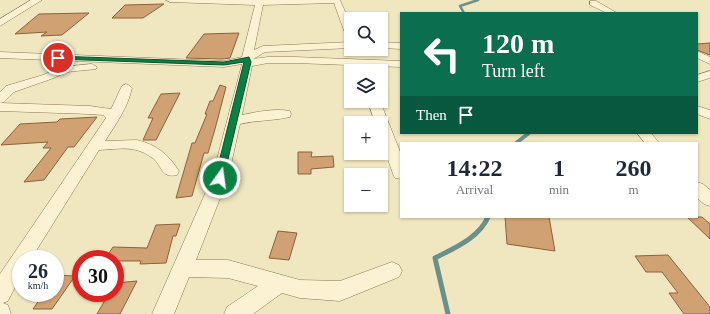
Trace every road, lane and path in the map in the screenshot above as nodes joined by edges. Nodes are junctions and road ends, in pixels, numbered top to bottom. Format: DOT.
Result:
graph roads {
  1 [pos="170,0"];
  2 [pos="336,0"];
  3 [pos="32,1"];
  4 [pos="260,1"];
  5 [pos="593,3"];
  6 [pos="611,12"];
  7 [pos="344,19"];
  8 [pos="0,23"];
  9 [pos="344,45"];
  10 [pos="388,46"];
  11 [pos="400,46"];
  12 [pos="698,54"];
  13 [pos="0,55"];
  14 [pos="247,60"];
  15 [pos="710,60"];
  16 [pos="144,61"];
  17 [pos="366,63"];
  18 [pos="400,64"];
  19 [pos="710,74"];
  20 [pos="698,79"];
  21 [pos="126,88"];
  22 [pos="0,99"];
  23 [pos="0,107"];
  24 [pos="377,108"];
  25 [pos="698,110"];
  26 [pos="285,114"];
  27 [pos="710,115"];
  28 [pos="113,118"];
  29 [pos="234,121"];
  30 [pos="645,134"];
  31 [pos="651,142"];
  32 [pos="94,146"];
  33 [pos="171,171"];
  34 [pos="400,171"];
  35 [pos="698,189"];
  36 [pos="710,200"];
  37 [pos="183,268"];
  38 [pos="392,271"];
  39 [pos="279,284"];
  40 [pos="0,294"];
  41 [pos="163,314"];
  42 [pos="235,314"];
  1 -- 4 [label="street"];
  2 -- 4 [label="street"];
  2 -- 7 [label="street"];
  3 -- 8 [label="street"];
  4 -- 14 [label="street"];
  5 -- 6 [label="street"];
  9 -- 14 [label="street"];
  10 -- 11 [label="street"];
  12 -- 15 [label="street"];
  13 -- 16 [label="street"];
  14 -- 16 [label="street"];
  14 -- 17 [label="street"];
  14 -- 29 [label="street"];
  16 -- 22 [label="street"];
  17 -- 18 [label="street"];
  19 -- 20 [label="street"];
  21 -- 28 [label="street"];
  23 -- 28 [label="street"];
  24 -- 34 [label="street"];
  25 -- 27 [label="street"];
  26 -- 29 [label="street"];
  28 -- 32 [label="street"];
  29 -- 37 [label="street"];
  30 -- 31 [label="street"];
  32 -- 33 [label="street"];
  32 -- 40 [label="street"];
  35 -- 36 [label="street"];
  37 -- 39 [label="street"];
  37 -- 41 [label="street"];
  38 -- 39 [label="street"];
  39 -- 42 [label="street"];
}
